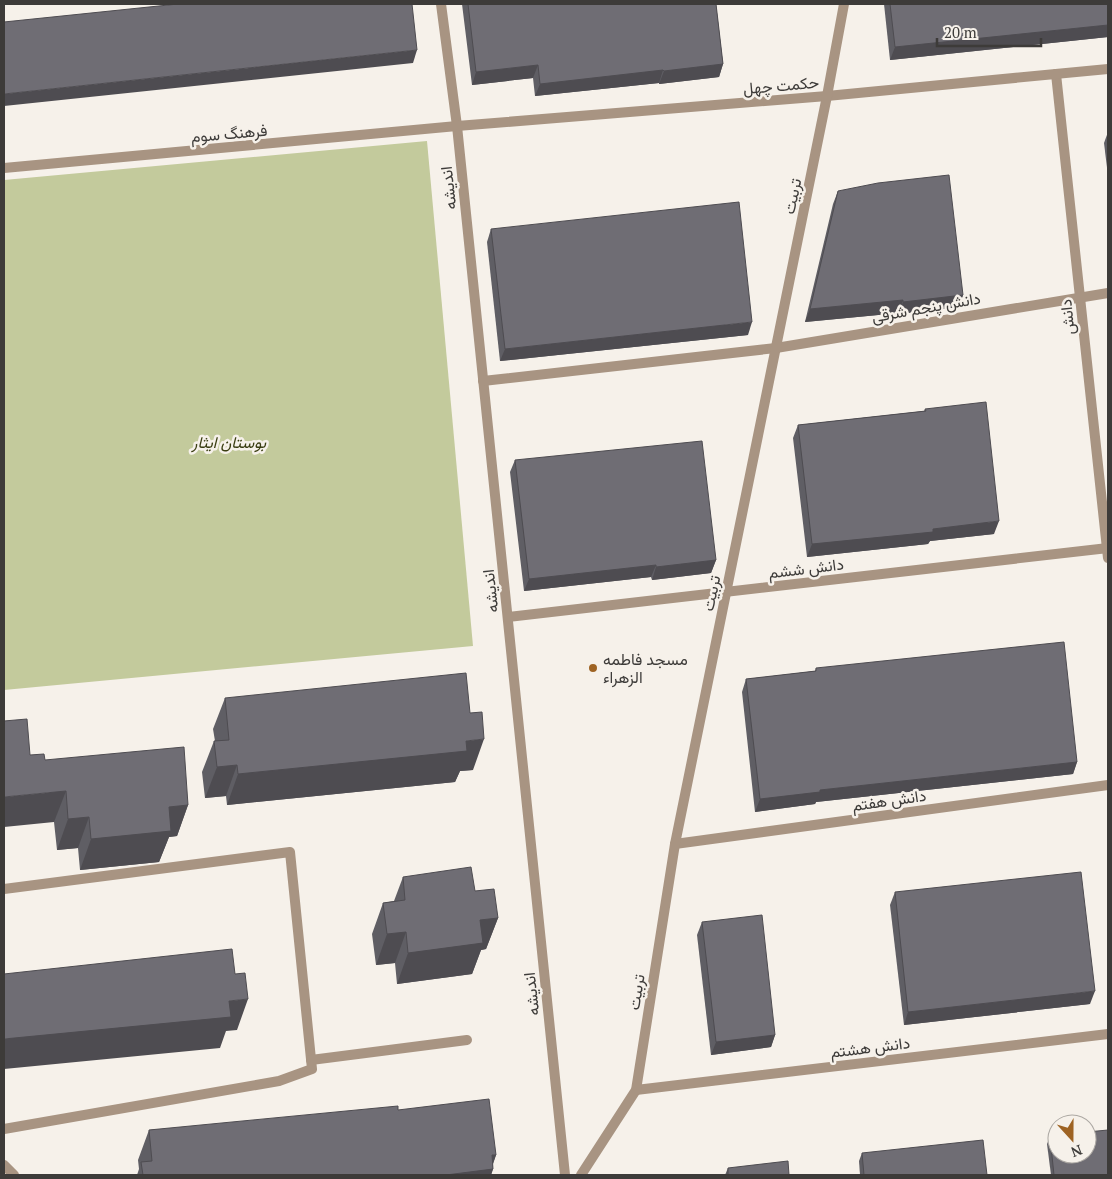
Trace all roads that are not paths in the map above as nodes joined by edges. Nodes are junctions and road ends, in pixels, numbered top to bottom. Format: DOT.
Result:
graph roads {
  1 [pos="441,4"];
  2 [pos="844,4"];
  3 [pos="1108,69"];
  4 [pos="1056,74"];
  5 [pos="828,96"];
  6 [pos="457,126"];
  7 [pos="4,168"];
  8 [pos="1108,293"];
  9 [pos="1080,297"];
  10 [pos="776,348"];
  11 [pos="483,381"];
  12 [pos="1108,551"];
  13 [pos="726,592"];
  14 [pos="508,617"];
  15 [pos="1108,785"];
  16 [pos="675,844"];
  17 [pos="4,889"];
  18 [pos="1108,1034"];
  19 [pos="467,1040"];
  20 [pos="311,1060"];
  21 [pos="636,1090"];
  22 [pos="4,1129"];
  23 [pos="4,1165"];
  24 [pos="14,1175"];
  25 [pos="565,1175"];
  26 [pos="581,1175"];
  1 -- 6 [label="street, اندیشه"];
  2 -- 5 [label="street, تربیت"];
  3 -- 4 [label="street, حکمت چهل"];
  4 -- 5 [label="street, حکمت چهل"];
  4 -- 9 [label="street, دانش"];
  5 -- 6 [label="street, حکمت چهل"];
  5 -- 10 [label="street, تربیت"];
  6 -- 7 [label="street, فرهنگ سوم"];
  6 -- 11 [label="street, اندیشه"];
  8 -- 9 [label="street, دانش پنجم شرقی"];
  9 -- 10 [label="street, دانش پنجم شرقی"];
  9 -- 12 [label="street, دانش"];
  10 -- 11 [label="street, دانش پنجم شرقی"];
  10 -- 13 [label="street, تربیت"];
  11 -- 14 [label="street, اندیشه"];
  12 -- 13 [label="street, دانش ششم"];
  13 -- 14 [label="street, دانش ششم"];
  13 -- 16 [label="street, تربیت"];
  14 -- 25 [label="street, اندیشه"];
  15 -- 16 [label="street, دانش هفتم"];
  16 -- 21 [label="street, تربیت"];
  17 -- 20 [label="street"];
  18 -- 21 [label="street, دانش هشتم"];
  19 -- 20 [label="street"];
  20 -- 22 [label="street"];
  21 -- 26 [label="street, تربیت"];
  23 -- 24 [label="street"];
}
